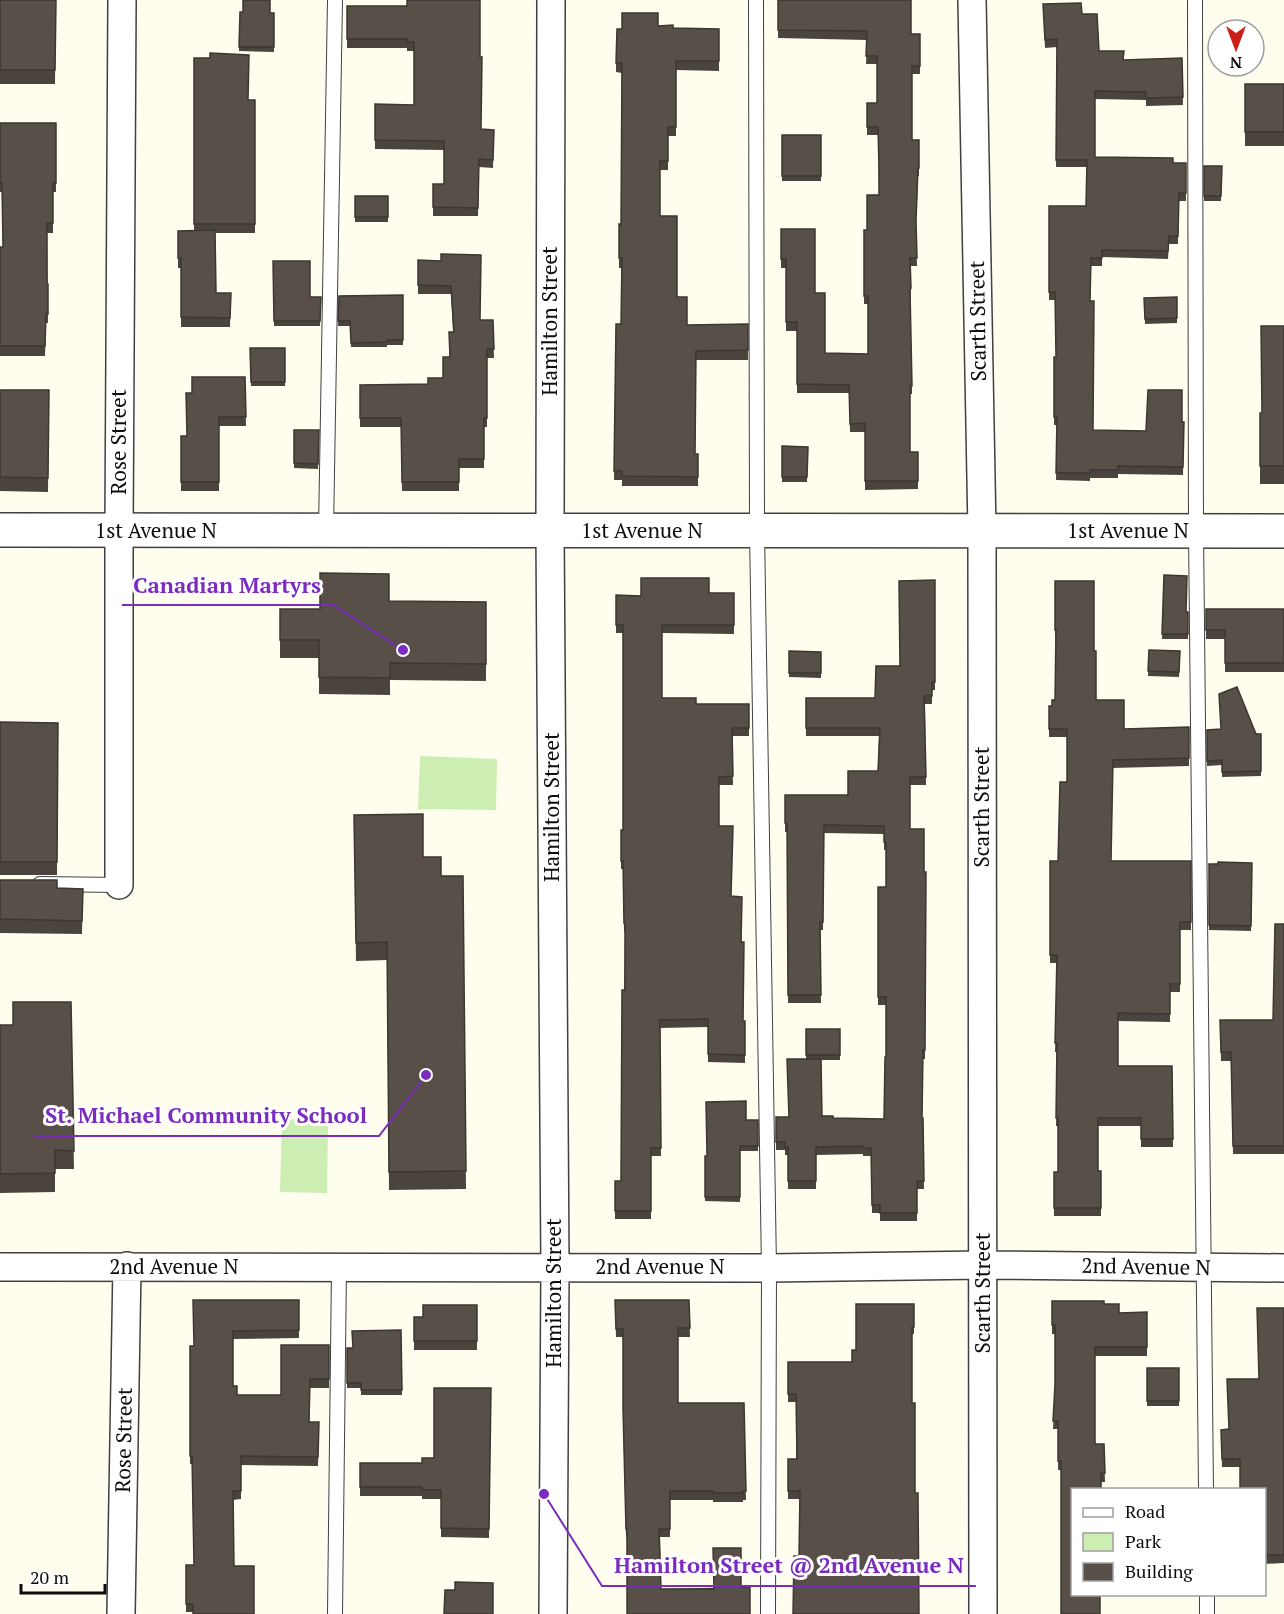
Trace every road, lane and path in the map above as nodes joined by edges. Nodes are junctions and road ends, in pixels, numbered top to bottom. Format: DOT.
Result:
graph roads {
  1 [pos="122,0"];
  2 [pos="335,0"];
  3 [pos="551,0"];
  4 [pos="756,0"];
  5 [pos="972,0"];
  6 [pos="1195,0"];
  7 [pos="0,530"];
  8 [pos="119,531"];
  9 [pos="326,531"];
  10 [pos="550,531"];
  11 [pos="757,531"];
  12 [pos="982,531"];
  13 [pos="1196,531"];
  14 [pos="1284,531"];
  15 [pos="24,884"];
  16 [pos="119,885"];
  17 [pos="982,1265"];
  18 [pos="127,1266"];
  19 [pos="0,1267"];
  20 [pos="339,1267"];
  21 [pos="555,1267"];
  22 [pos="769,1268"];
  23 [pos="1204,1268"];
  24 [pos="1284,1268"];
  25 [pos="1206,1488"];
  26 [pos="1207,1596"];
  27 [pos="121,1614"];
  28 [pos="335,1614"];
  29 [pos="553,1614"];
  30 [pos="768,1614"];
  31 [pos="983,1614"];
  32 [pos="1207,1614"];
  1 -- 8 [label="street, Rose Street"];
  2 -- 9 [label="lane"];
  3 -- 10 [label="street, Hamilton Street"];
  4 -- 11 [label="lane"];
  5 -- 12 [label="street, Scarth Street"];
  6 -- 13 [label="lane"];
  7 -- 8 [label="street, 1st Avenue N"];
  8 -- 9 [label="street, 1st Avenue N"];
  8 -- 16 [label="street, Rose Street"];
  9 -- 10 [label="street, 1st Avenue N"];
  10 -- 11 [label="street, 1st Avenue N"];
  10 -- 21 [label="street, Hamilton Street"];
  11 -- 12 [label="street, 1st Avenue N"];
  11 -- 22 [label="lane"];
  12 -- 13 [label="street, 1st Avenue N"];
  12 -- 17 [label="street, Scarth Street"];
  13 -- 14 [label="street, 1st Avenue N"];
  13 -- 23 [label="lane"];
  15 -- 16 [label="lane"];
  17 -- 22 [label="street, 2nd Avenue N"];
  17 -- 23 [label="street, 2nd Avenue N"];
  17 -- 31 [label="street, Scarth Street"];
  18 -- 19 [label="street, 2nd Avenue N"];
  18 -- 20 [label="street, 2nd Avenue N"];
  18 -- 27 [label="street, Rose Street"];
  20 -- 21 [label="street, 2nd Avenue N"];
  20 -- 28 [label="lane"];
  21 -- 22 [label="street, 2nd Avenue N"];
  21 -- 29 [label="street, Hamilton Street"];
  22 -- 30 [label="lane"];
  23 -- 24 [label="street, 2nd Avenue N"];
  23 -- 25 [label="lane"];
  26 -- 32 [label="lane"];
}
